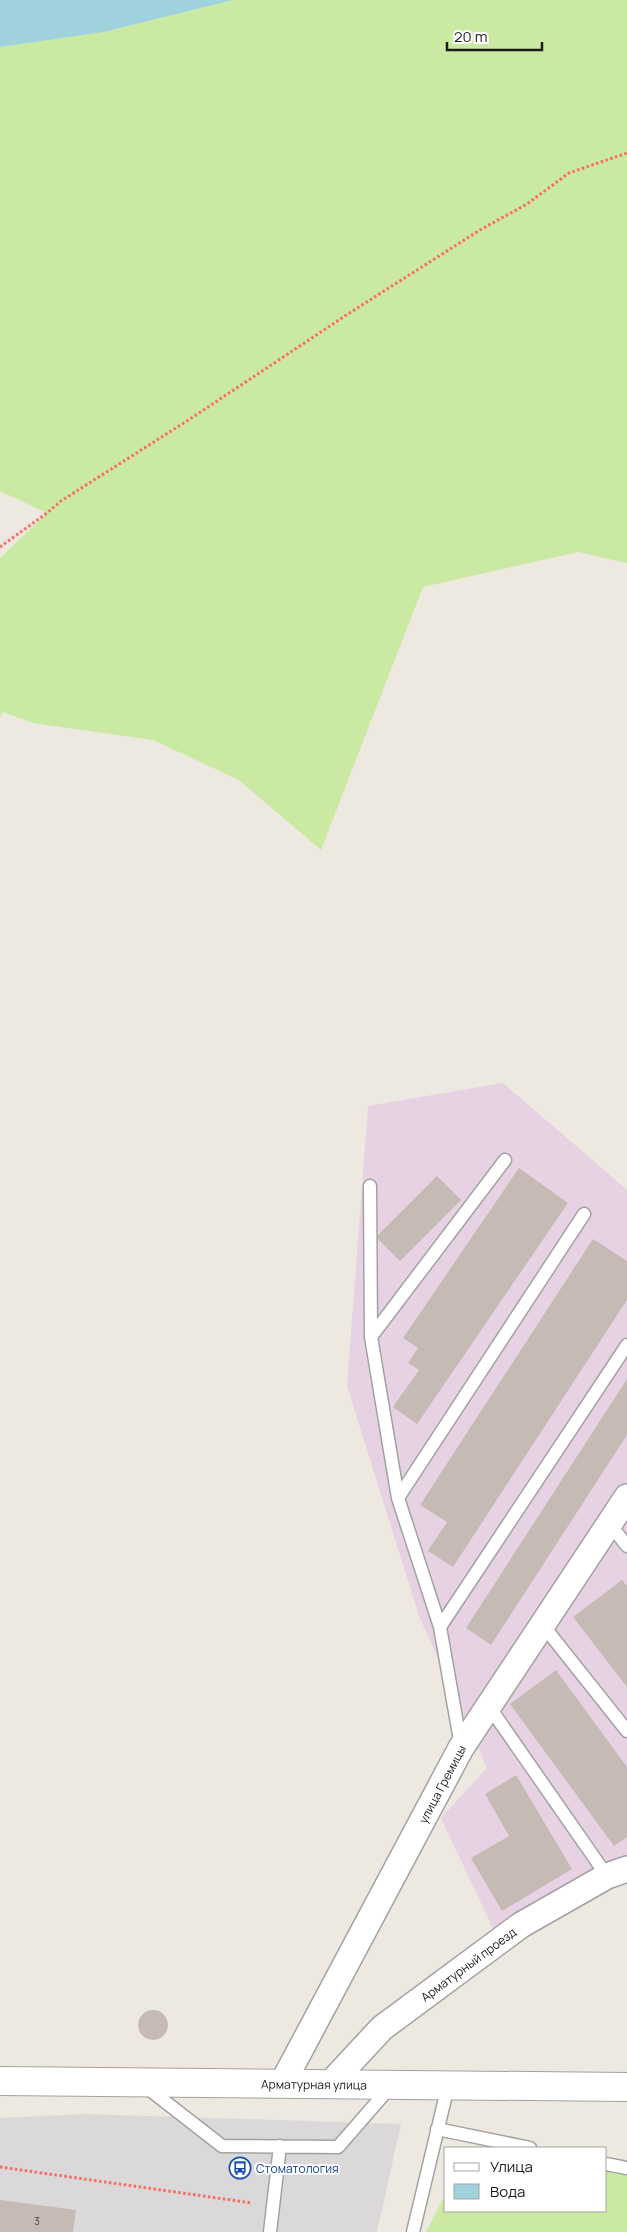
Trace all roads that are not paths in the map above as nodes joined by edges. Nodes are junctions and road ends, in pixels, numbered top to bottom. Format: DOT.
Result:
graph roads {
  1 [pos="505,1160"];
  2 [pos="370,1186"];
  3 [pos="584,1214"];
  4 [pos="371,1338"];
  5 [pos="627,1345"];
  6 [pos="398,1498"];
  7 [pos="627,1498"];
  8 [pos="609,1523"];
  9 [pos="627,1546"];
  10 [pos="542,1624"];
  11 [pos="440,1627"];
  12 [pos="488,1705"];
  13 [pos="627,1731"];
  14 [pos="462,1748"];
  15 [pos="617,1872"];
  16 [pos="0,2081"];
  17 [pos="141,2083"];
  18 [pos="282,2084"];
  19 [pos="329,2085"];
  20 [pos="392,2085"];
  21 [pos="448,2086"];
  22 [pos="627,2087"];
  23 [pos="437,2129"];
  24 [pos="280,2146"];
  25 [pos="525,2147"];
  26 [pos="607,2164"];
  27 [pos="627,2168"];
  28 [pos="270,2232"];
  29 [pos="413,2232"];
  1 -- 4 [label="lane"];
  2 -- 4 [label="lane"];
  3 -- 6 [label="lane"];
  4 -- 6 [label="lane"];
  5 -- 11 [label="lane"];
  6 -- 11 [label="lane"];
  7 -- 8 [label="street, улица Гремицы"];
  8 -- 9 [label="lane"];
  8 -- 10 [label="street, улица Гремицы"];
  10 -- 12 [label="street, улица Гремицы"];
  10 -- 13 [label="lane"];
  11 -- 14 [label="lane"];
  12 -- 14 [label="street, улица Гремицы"];
  12 -- 15 [label="lane"];
  14 -- 18 [label="street, улица Гремицы"];
  15 -- 19 [label="street, Арматурный проезд"];
  16 -- 17 [label="street, Арматурная улица"];
  17 -- 18 [label="street, Арматурная улица"];
  17 -- 24 [label="lane"];
  18 -- 19 [label="street, Арматурная улица"];
  19 -- 20 [label="street, Арматурная улица"];
  20 -- 21 [label="street, Арматурная улица"];
  20 -- 24 [label="lane"];
  21 -- 22 [label="street, Арматурная улица"];
  21 -- 23 [label="lane"];
  23 -- 25 [label="lane"];
  23 -- 29 [label="lane"];
  24 -- 28 [label="lane"];
  26 -- 27 [label="lane"];
}
